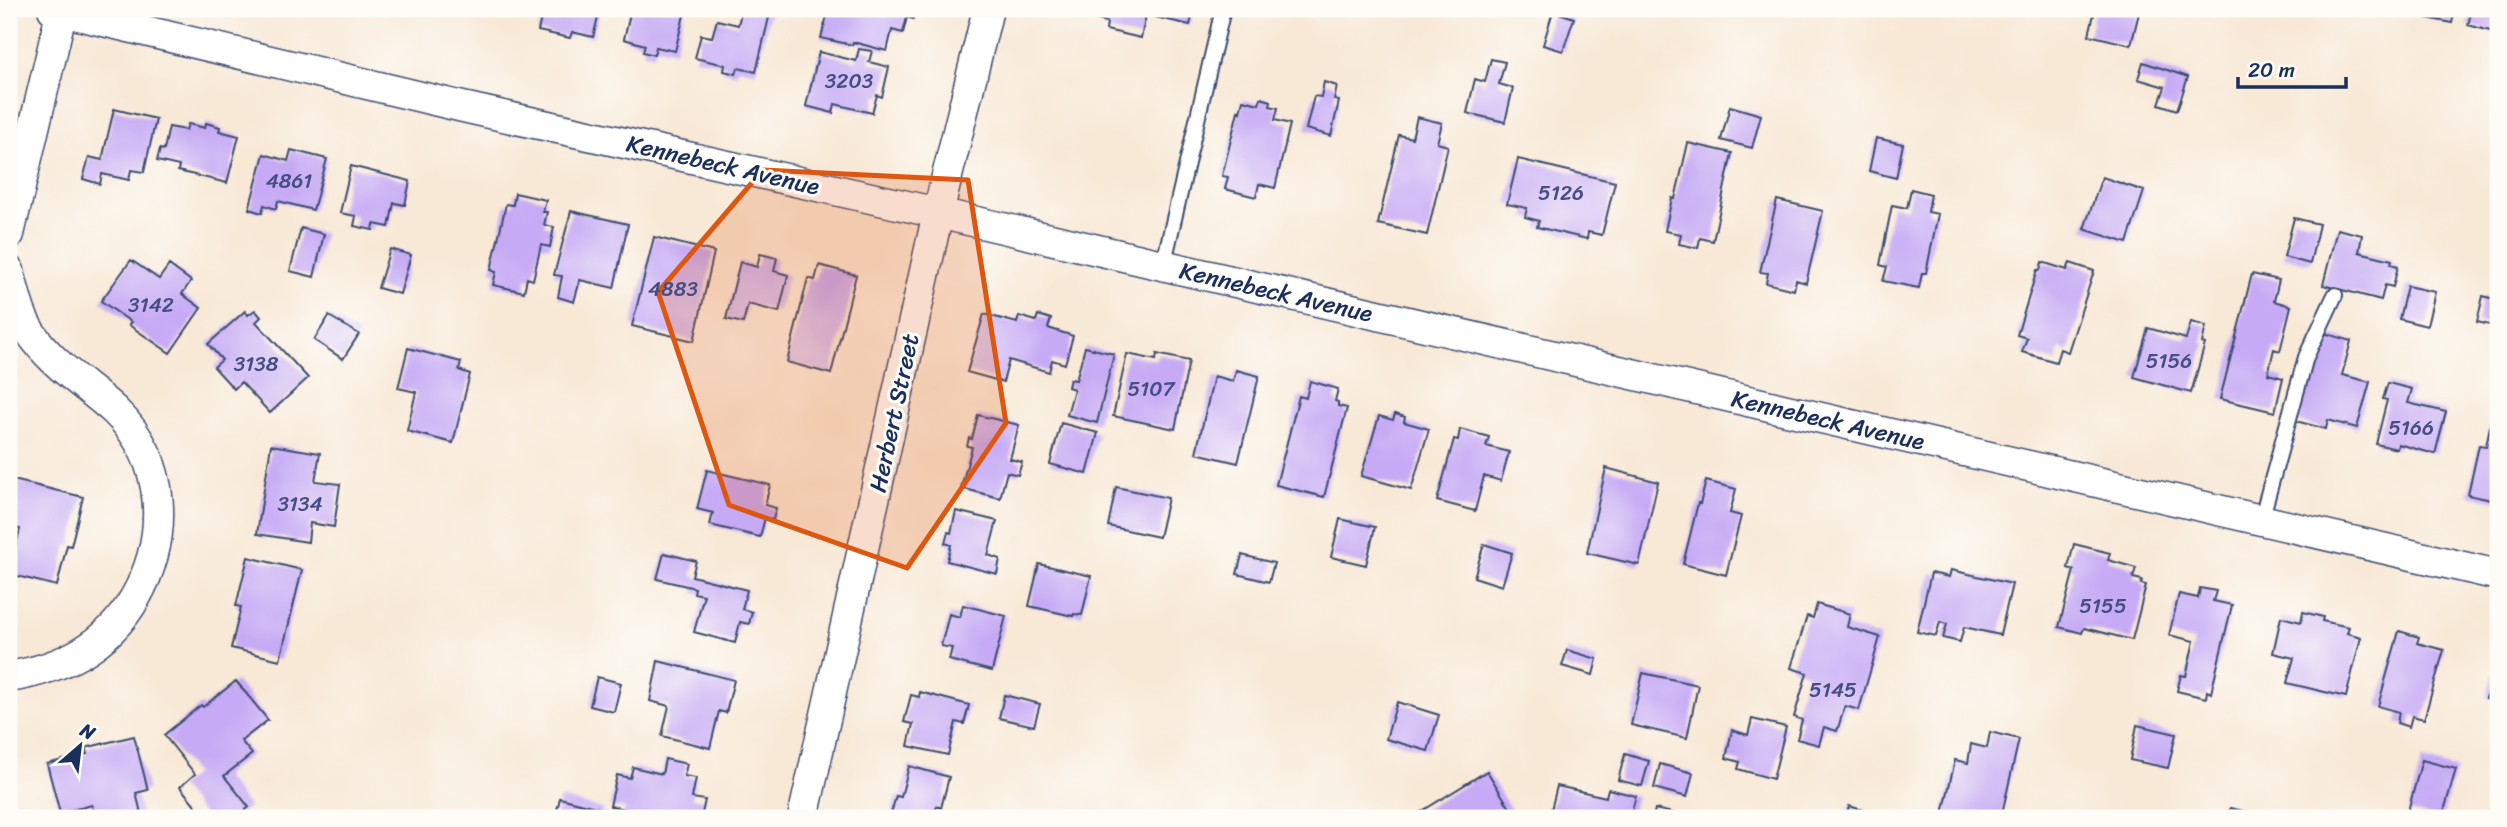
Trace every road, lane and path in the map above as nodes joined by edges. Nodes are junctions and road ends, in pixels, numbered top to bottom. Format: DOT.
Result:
graph roads {
  1 [pos="59,9"];
  2 [pos="988,9"];
  3 [pos="1223,9"];
  4 [pos="938,213"];
  5 [pos="9,234"];
  6 [pos="1163,266"];
  7 [pos="9,271"];
  8 [pos="2335,295"];
  9 [pos="2261,520"];
  10 [pos="2498,575"];
  11 [pos="9,677"];
  12 [pos="803,818"];
  1 -- 4 [label="street, Kennebeck Avenue"];
  1 -- 5 [label="street"];
  2 -- 4 [label="street, Herbert Street"];
  3 -- 6 [label="lane"];
  4 -- 6 [label="street, Kennebeck Avenue"];
  4 -- 12 [label="street, Herbert Street"];
  6 -- 9 [label="street, Kennebeck Avenue"];
  7 -- 11 [label="street"];
  8 -- 9 [label="lane"];
  9 -- 10 [label="street, Kennebeck Avenue"];
}
